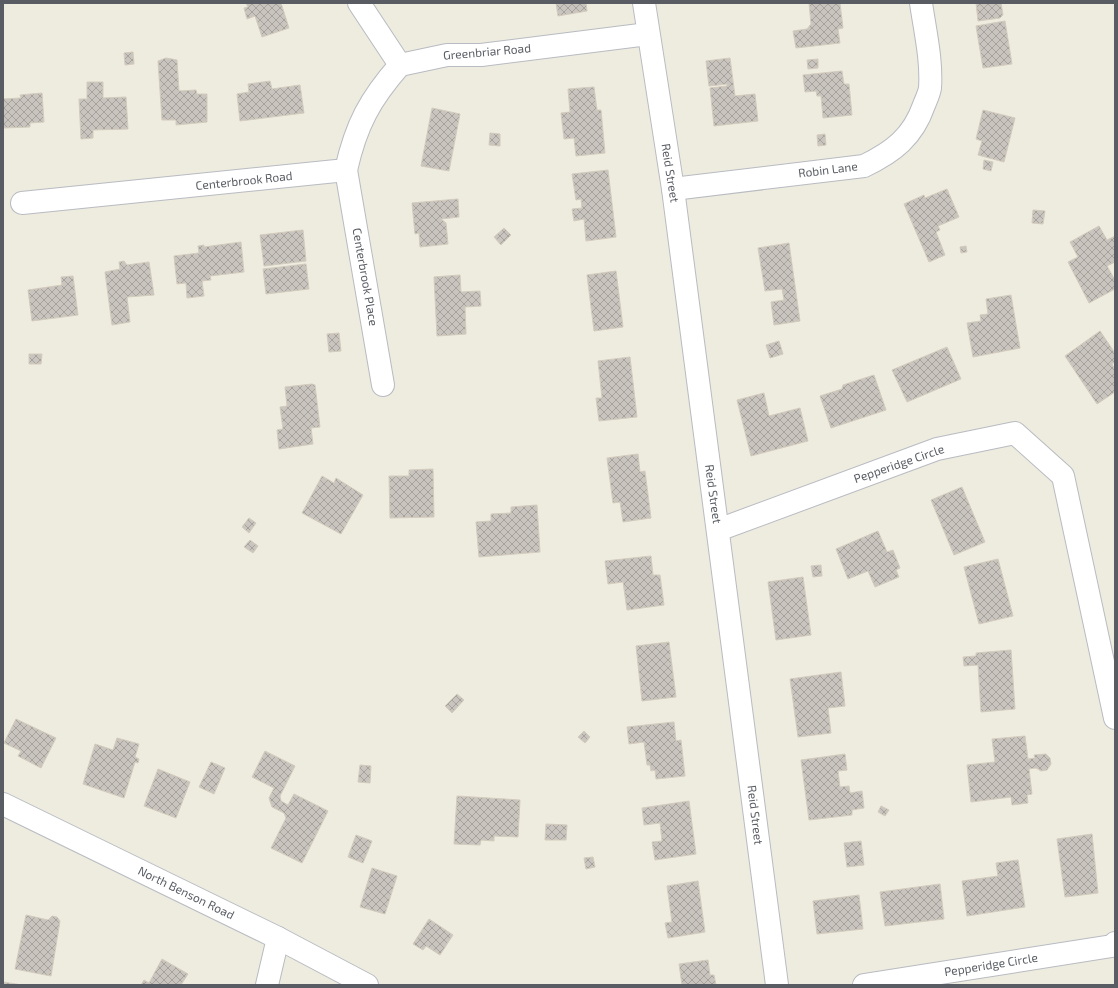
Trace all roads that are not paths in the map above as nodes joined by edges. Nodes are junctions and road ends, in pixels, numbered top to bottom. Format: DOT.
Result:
graph roads {
  1 [pos="359,3"];
  2 [pos="644,3"];
  3 [pos="921,3"];
  4 [pos="648,34"];
  5 [pos="400,64"];
  6 [pos="346,170"];
  7 [pos="673,189"];
  8 [pos="22,203"];
  9 [pos="383,385"];
  10 [pos="718,530"];
  11 [pos="1115,718"];
  12 [pos="3,804"];
  13 [pos="278,938"];
  14 [pos="1115,942"];
  15 [pos="267,985"];
  16 [pos="367,985"];
  17 [pos="777,985"];
  18 [pos="864,985"];
  1 -- 5 [label="street"];
  2 -- 4 [label="street, Reid Street"];
  3 -- 7 [label="street, Robin Lane"];
  4 -- 5 [label="street, Greenbriar Road"];
  4 -- 7 [label="street, Reid Street"];
  5 -- 6 [label="street"];
  6 -- 8 [label="street, Centerbrook Road"];
  6 -- 9 [label="street, Centerbrook Place"];
  7 -- 10 [label="street, Reid Street"];
  10 -- 11 [label="street, Pepperidge Circle"];
  10 -- 17 [label="street, Reid Street"];
  12 -- 13 [label="street, North Benson Road"];
  13 -- 15 [label="street"];
  13 -- 16 [label="street, North Benson Road"];
  14 -- 18 [label="street, Pepperidge Circle"];
}
